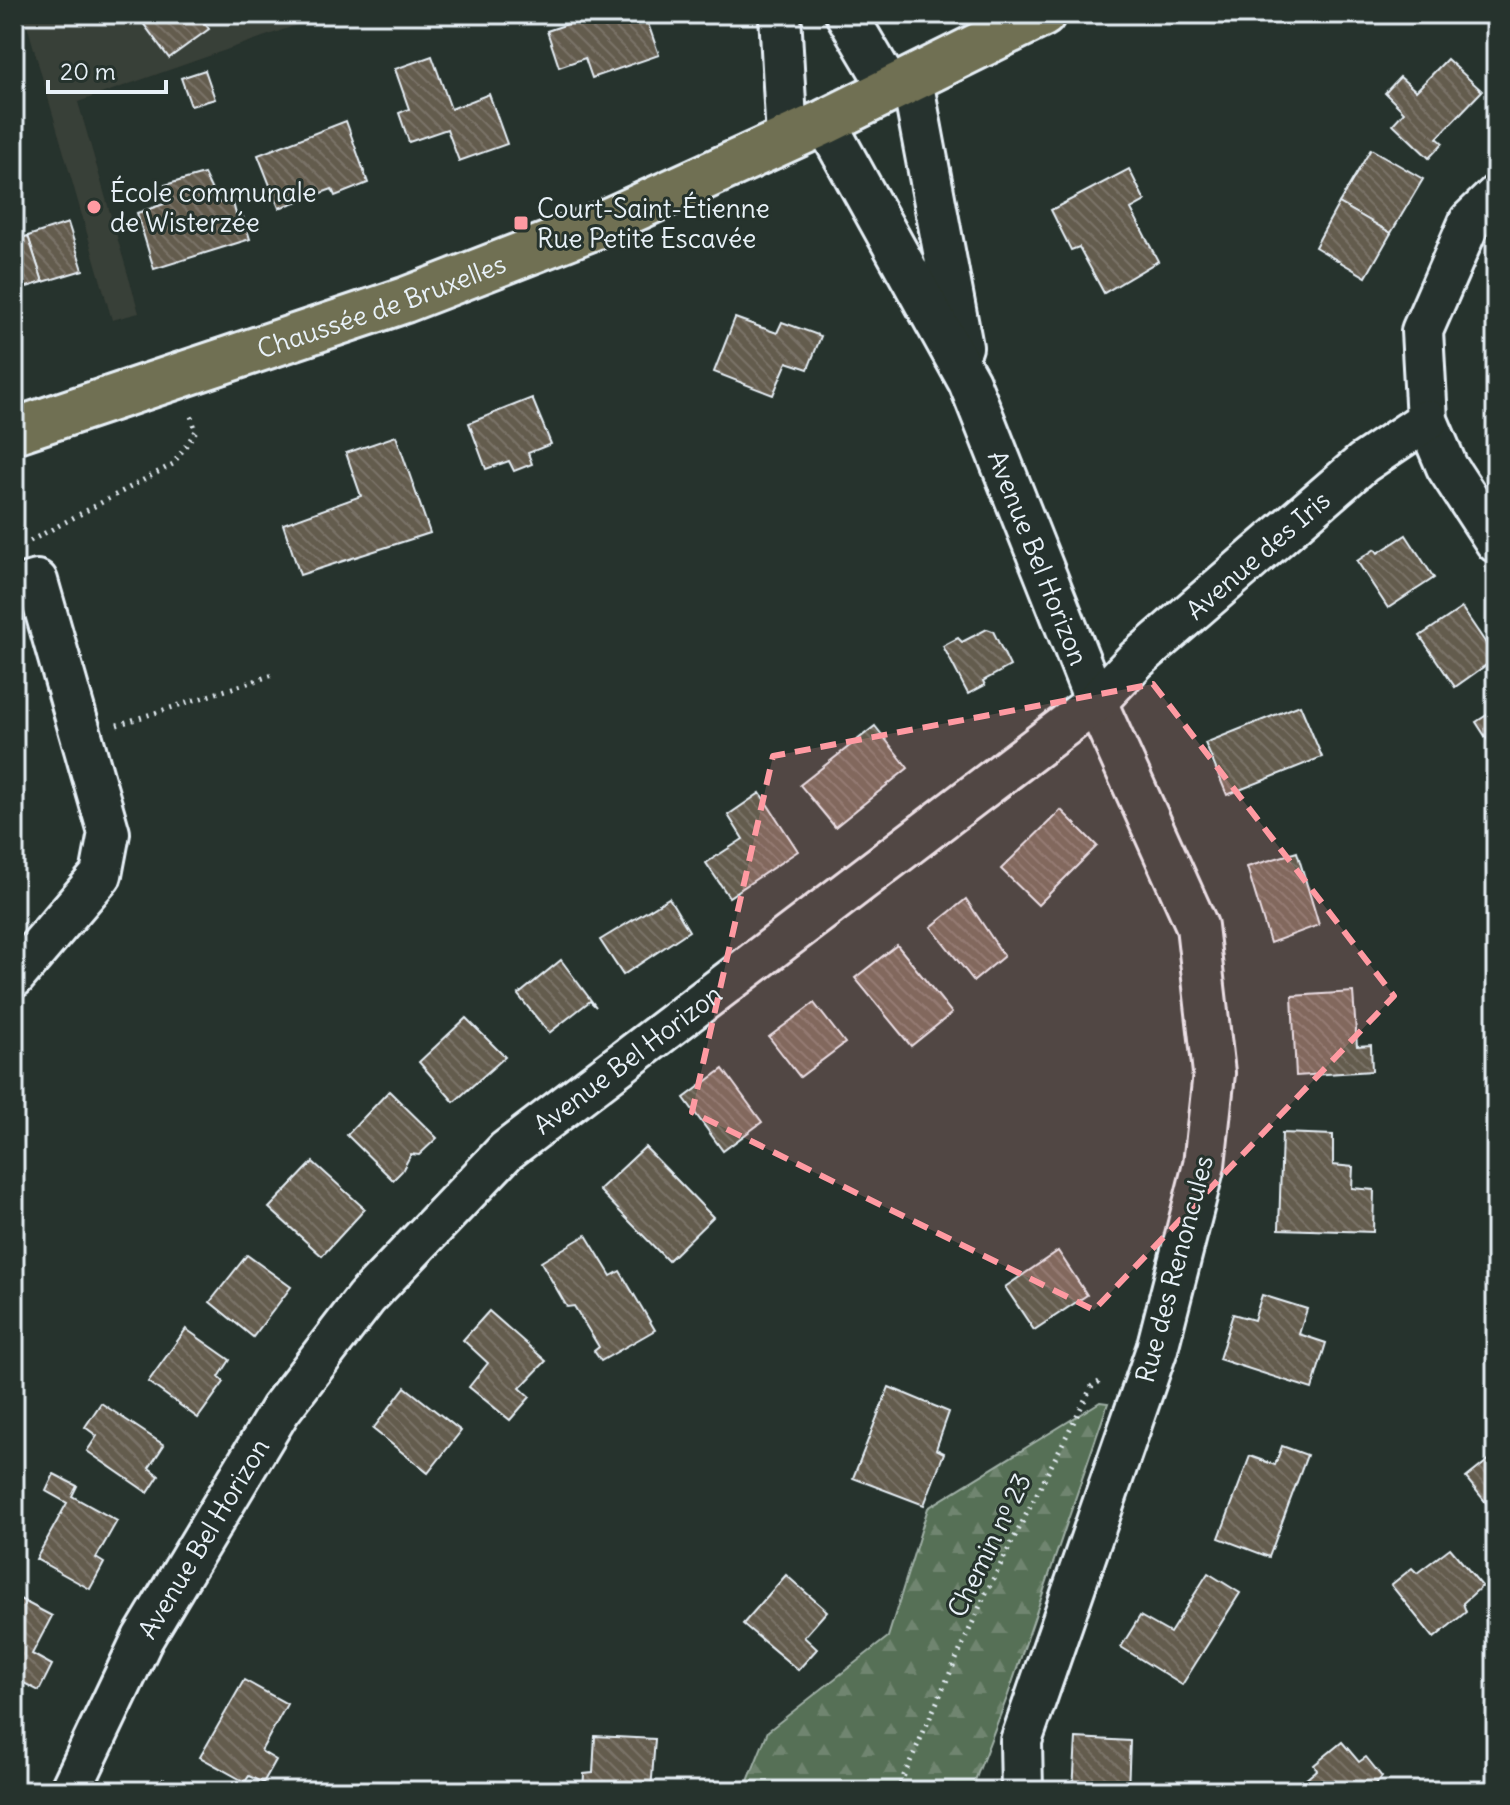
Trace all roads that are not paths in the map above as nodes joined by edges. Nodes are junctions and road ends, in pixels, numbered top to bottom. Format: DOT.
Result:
graph roads {
  1 [pos="780,14"];
  2 [pos="846,14"];
  3 [pos="1043,14"];
  4 [pos="902,85"];
  5 [pos="806,131"];
  6 [pos="1496,196"];
  7 [pos="969,382"];
  8 [pos="1427,420"];
  9 [pos="14,431"];
  10 [pos="1496,542"];
  11 [pos="14,587"];
  12 [pos="1096,702"];
  13 [pos="14,977"];
  14 [pos="70,1791"];
  15 [pos="1022,1791"];
  1 -- 5 [label="street"];
  2 -- 4 [label="street, Avenue Bel Horizon"];
  3 -- 4 [label="main road, Chaussée de Bruxelles"];
  4 -- 5 [label="main road, Chaussée de Bruxelles"];
  4 -- 7 [label="street, Avenue Bel Horizon"];
  5 -- 7 [label="street, Avenue Bel Horizon"];
  5 -- 9 [label="main road, Chaussée de Bruxelles"];
  6 -- 8 [label="street"];
  7 -- 12 [label="street, Avenue Bel Horizon"];
  8 -- 10 [label="street"];
  8 -- 12 [label="street, Avenue des Iris"];
  11 -- 13 [label="street"];
  12 -- 14 [label="street, Avenue Bel Horizon"];
  12 -- 15 [label="street, Rue des Renoncules"];
}
